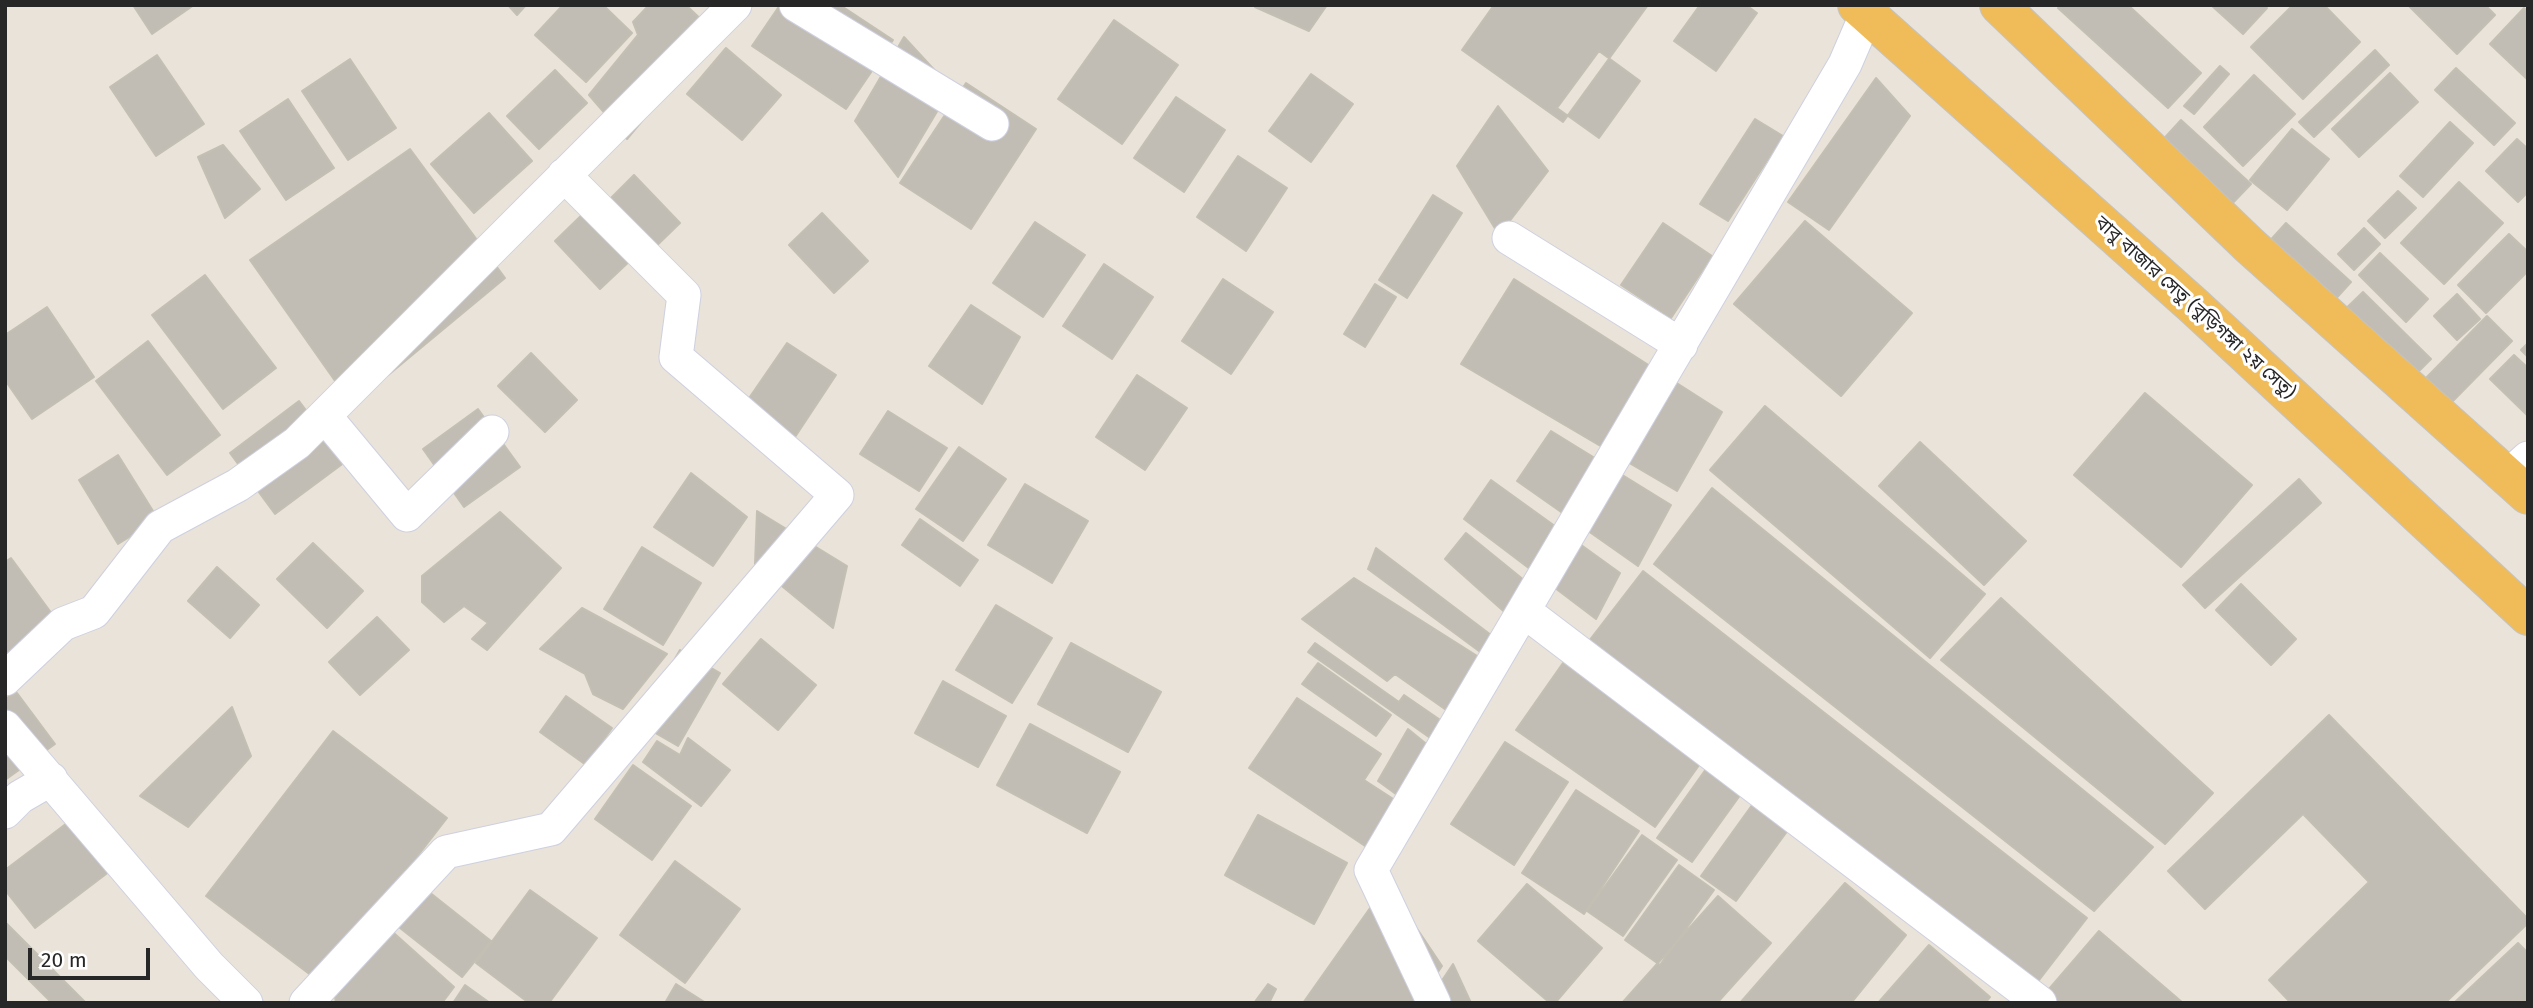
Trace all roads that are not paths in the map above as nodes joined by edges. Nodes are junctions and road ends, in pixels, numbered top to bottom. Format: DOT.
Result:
graph roads {
  1 [pos="735,5"];
  2 [pos="796,5"];
  3 [pos="1999,5"];
  4 [pos="1862,9"];
  5 [pos="992,124"];
  6 [pos="564,175"];
  7 [pos="1509,238"];
  8 [pos="1681,345"];
  9 [pos="329,421"];
  10 [pos="492,432"];
  11 [pos="2521,476"];
  12 [pos="1524,611"];
  13 [pos="2528,616"];
  14 [pos="5,679"];
  15 [pos="5,727"];
  16 [pos="51,779"];
  17 [pos="5,812"];
  18 [pos="246,1003"];
  19 [pos="306,1003"];
  20 [pos="1434,1003"];
  21 [pos="2040,1003"];
  1 -- 6 [label="street"];
  2 -- 5 [label="street"];
  3 -- 11 [label="highway"];
  4 -- 8 [label="street"];
  4 -- 13 [label="highway, বাবু বাজার সেতু (বুড়িগঙ্গা ২য় সেতু)"];
  6 -- 14 [label="street"];
  6 -- 19 [label="street"];
  7 -- 8 [label="street"];
  8 -- 12 [label="street"];
  9 -- 10 [label="street"];
  12 -- 20 [label="street"];
  12 -- 21 [label="street"];
  15 -- 16 [label="street"];
  16 -- 17 [label="street"];
  16 -- 18 [label="street"];
}
